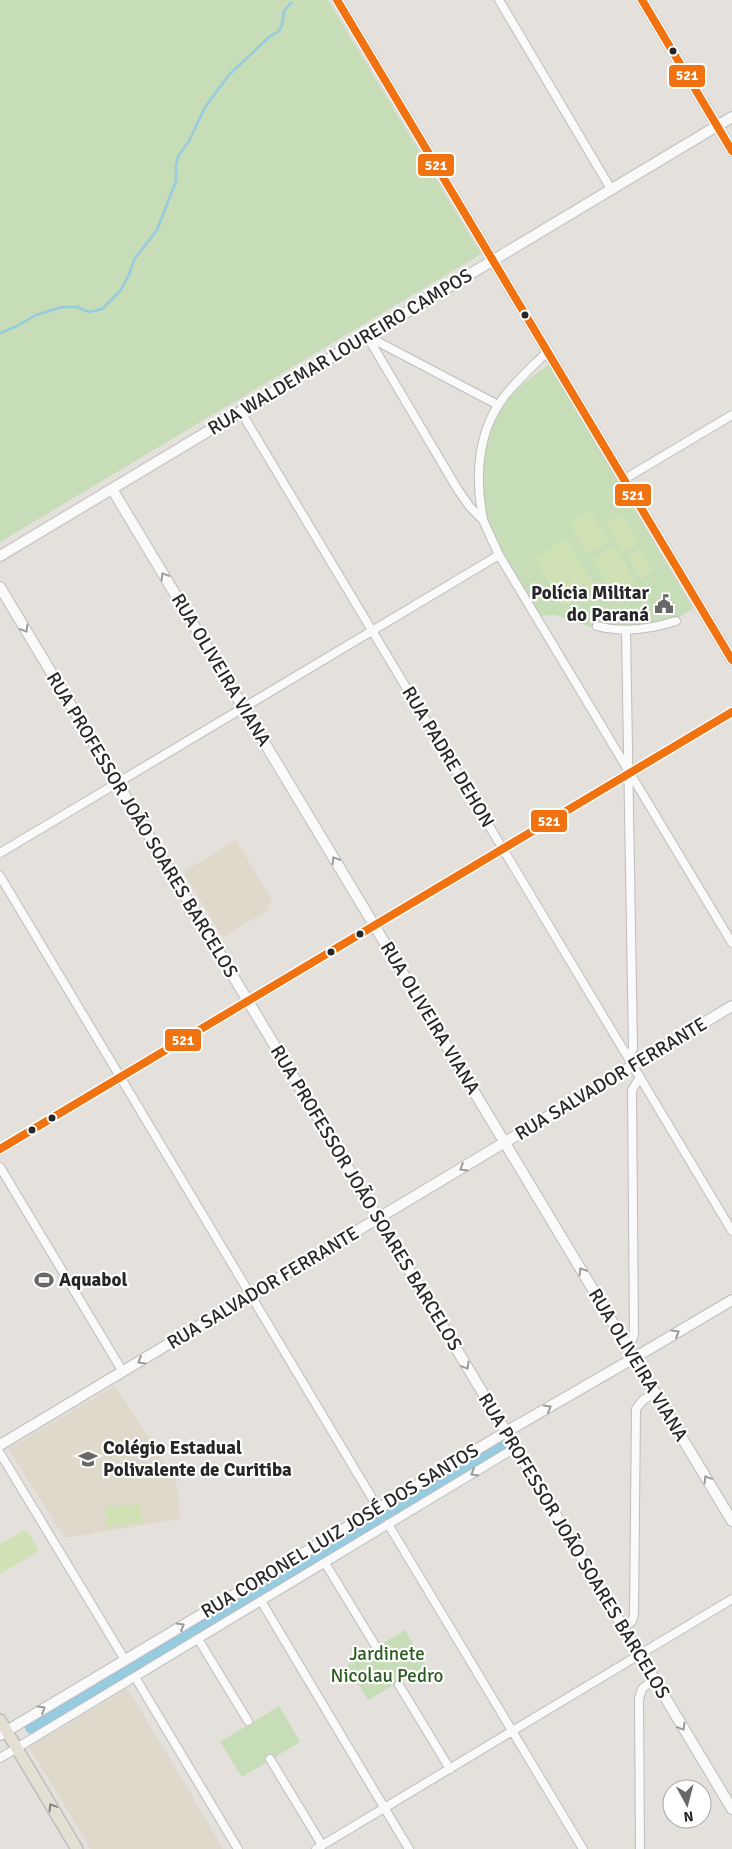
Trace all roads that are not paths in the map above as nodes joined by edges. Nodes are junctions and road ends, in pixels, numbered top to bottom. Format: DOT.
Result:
graph roads {
  1 [pos="337,0"];
  2 [pos="499,0"];
  3 [pos="642,0"];
  4 [pos="732,117"];
  5 [pos="717,126"];
  6 [pos="732,151"];
  7 [pos="611,189"];
  8 [pos="493,260"];
  9 [pos="367,336"];
  10 [pos="547,352"];
  11 [pos="498,405"];
  12 [pos="241,412"];
  13 [pos="732,415"];
  14 [pos="623,480"];
  15 [pos="112,489"];
  16 [pos="483,520"];
  17 [pos="499,555"];
  18 [pos="0,556"];
  19 [pos="0,587"];
  20 [pos="676,621"];
  21 [pos="597,626"];
  22 [pos="372,630"];
  23 [pos="626,630"];
  24 [pos="732,660"];
  25 [pos="244,707"];
  26 [pos="732,712"];
  27 [pos="630,773"];
  28 [pos="117,783"];
  29 [pos="503,849"];
  30 [pos="0,853"];
  31 [pos="0,876"];
  32 [pos="375,925"];
  33 [pos="732,943"];
  34 [pos="248,1001"];
  35 [pos="732,1006"];
  36 [pos="631,1062"];
  37 [pos="640,1076"];
  38 [pos="120,1078"];
  39 [pos="505,1143"];
  40 [pos="0,1150"];
  41 [pos="0,1167"];
  42 [pos="378,1219"];
  43 [pos="732,1231"];
  44 [pos="251,1295"];
  45 [pos="732,1300"];
  46 [pos="626,1344"];
  47 [pos="634,1358"];
  48 [pos="123,1372"];
  49 [pos="655,1393"];
  50 [pos="506,1432"];
  51 [pos="0,1445"];
  52 [pos="515,1448"];
  53 [pos="0,1453"];
  54 [pos="378,1508"];
  55 [pos="732,1521"];
  56 [pos="388,1524"];
  57 [pos="325,1562"];
  58 [pos="732,1599"];
  59 [pos="261,1601"];
  60 [pos="624,1628"];
  61 [pos="198,1639"];
  62 [pos="375,1645"];
  63 [pos="639,1655"];
  64 [pos="125,1660"];
  65 [pos="135,1677"];
  66 [pos="654,1679"];
  67 [pos="399,1685"];
  68 [pos="0,1720"];
  69 [pos="248,1721"];
  70 [pos="512,1731"];
  71 [pos="3,1733"];
  72 [pos="17,1748"];
  73 [pos="0,1758"];
  74 [pos="270,1759"];
  75 [pos="450,1768"];
  76 [pos="384,1808"];
  77 [pos="732,1809"];
  78 [pos="319,1847"];
  79 [pos="78,1849"];
  80 [pos="238,1849"];
  81 [pos="409,1849"];
  82 [pos="583,1849"];
  83 [pos="640,1849"];
  1 -- 8 [label="main road"];
  2 -- 7 [label="street"];
  3 -- 5 [label="main road"];
  4 -- 5 [label="main road, RUA WALDEMAR LOUREIRO CAMPOS"];
  5 -- 6 [label="main road"];
  5 -- 7 [label="main road, RUA WALDEMAR LOUREIRO CAMPOS"];
  7 -- 8 [label="main road, RUA WALDEMAR LOUREIRO CAMPOS"];
  8 -- 9 [label="main road, RUA WALDEMAR LOUREIRO CAMPOS"];
  8 -- 10 [label="main road"];
  9 -- 11 [label="street"];
  9 -- 12 [label="main road, RUA WALDEMAR LOUREIRO CAMPOS"];
  9 -- 16 [label="street"];
  10 -- 11 [label="street"];
  10 -- 14 [label="main road"];
  11 -- 16 [label="street"];
  12 -- 15 [label="main road, RUA WALDEMAR LOUREIRO CAMPOS"];
  12 -- 22 [label="street, RUA PADRE DEHON"];
  13 -- 14 [label="street"];
  14 -- 24 [label="main road"];
  15 -- 18 [label="main road, RUA WALDEMAR LOUREIRO CAMPOS"];
  25 -- 15 [label="main road, RUA OLIVEIRA VIANA, one-way"];
  16 -- 17 [label="street"];
  17 -- 22 [label="street"];
  17 -- 27 [label="street"];
  19 -- 28 [label="main road, RUA PROFESSOR JOÃO SOARES BARCELOS, one-way"];
  20 -- 23 [label="street"];
  21 -- 23 [label="street"];
  22 -- 25 [label="street"];
  22 -- 29 [label="street, RUA PADRE DEHON"];
  23 -- 27 [label="street"];
  25 -- 28 [label="street"];
  32 -- 25 [label="main road, RUA OLIVEIRA VIANA, one-way"];
  26 -- 27 [label="street"];
  27 -- 29 [label="street"];
  27 -- 33 [label="street"];
  27 -- 36 [label="street"];
  28 -- 30 [label="street"];
  28 -- 34 [label="main road, RUA PROFESSOR JOÃO SOARES BARCELOS"];
  29 -- 32 [label="street"];
  29 -- 36 [label="street, RUA PADRE DEHON"];
  31 -- 38 [label="street"];
  32 -- 34 [label="street"];
  32 -- 39 [label="main road, RUA OLIVEIRA VIANA"];
  34 -- 38 [label="street"];
  34 -- 42 [label="main road, RUA PROFESSOR JOÃO SOARES BARCELOS"];
  35 -- 36 [label="main road, RUA SALVADOR FERRANTE"];
  36 -- 37 [label="street, RUA PADRE DEHON"];
  36 -- 39 [label="main road, RUA SALVADOR FERRANTE"];
  37 -- 43 [label="street, RUA PADRE DEHON"];
  37 -- 46 [label="street"];
  38 -- 40 [label="street"];
  38 -- 44 [label="street"];
  39 -- 42 [label="main road, RUA SALVADOR FERRANTE, one-way"];
  46 -- 39 [label="main road, RUA OLIVEIRA VIANA, one-way"];
  41 -- 48 [label="street"];
  42 -- 44 [label="main road, RUA SALVADOR FERRANTE"];
  42 -- 50 [label="main road, RUA PROFESSOR JOÃO SOARES BARCELOS, one-way"];
  44 -- 48 [label="main road, RUA SALVADOR FERRANTE, one-way"];
  44 -- 54 [label="street"];
  47 -- 45 [label="main road, RUA CORONEL LUIZ JOSÉ DOS SANTOS, one-way"];
  46 -- 47 [label="main road, RUA OLIVEIRA VIANA"];
  47 -- 49 [label="main road, RUA OLIVEIRA VIANA"];
  50 -- 47 [label="main road, RUA CORONEL LUIZ JOSÉ DOS SANTOS, one-way"];
  48 -- 51 [label="main road, RUA SALVADOR FERRANTE"];
  55 -- 49 [label="main road, RUA OLIVEIRA VIANA, one-way"];
  49 -- 60 [label="street"];
  50 -- 52 [label="main road, RUA PROFESSOR JOÃO SOARES BARCELOS"];
  50 -- 54 [label="main road, RUA CORONEL LUIZ JOSÉ DOS SANTOS"];
  52 -- 56 [label="street, RUA CORONEL LUIZ JOSÉ DOS SANTOS, one-way"];
  52 -- 60 [label="main road, RUA PROFESSOR JOÃO SOARES BARCELOS"];
  53 -- 64 [label="street"];
  64 -- 54 [label="main road, RUA CORONEL LUIZ JOSÉ DOS SANTOS, one-way"];
  56 -- 57 [label="street, RUA CORONEL LUIZ JOSÉ DOS SANTOS"];
  56 -- 70 [label="street"];
  57 -- 59 [label="street, RUA CORONEL LUIZ JOSÉ DOS SANTOS"];
  57 -- 62 [label="street"];
  58 -- 63 [label="street"];
  59 -- 61 [label="street, RUA CORONEL LUIZ JOSÉ DOS SANTOS"];
  59 -- 76 [label="street"];
  60 -- 63 [label="main road, RUA PROFESSOR JOÃO SOARES BARCELOS"];
  61 -- 65 [label="street, RUA CORONEL LUIZ JOSÉ DOS SANTOS"];
  61 -- 69 [label="street"];
  63 -- 66 [label="main road, RUA PROFESSOR JOÃO SOARES BARCELOS"];
  63 -- 70 [label="street"];
  71 -- 64 [label="main road, RUA CORONEL LUIZ JOSÉ DOS SANTOS, one-way"];
  65 -- 72 [label="street, RUA CORONEL LUIZ JOSÉ DOS SANTOS"];
  65 -- 80 [label="street"];
  66 -- 77 [label="main road, RUA PROFESSOR JOÃO SOARES BARCELOS, one-way"];
  66 -- 83 [label="street"];
  67 -- 75 [label="street"];
  68 -- 71 [label="main road"];
  70 -- 75 [label="street"];
  70 -- 82 [label="street"];
  71 -- 72 [label="main road"];
  72 -- 73 [label="street, RUA CORONEL LUIZ JOSÉ DOS SANTOS"];
  79 -- 72 [label="main road, one-way"];
  74 -- 78 [label="street"];
  75 -- 76 [label="street"];
  76 -- 78 [label="street"];
  76 -- 81 [label="street"];
}
